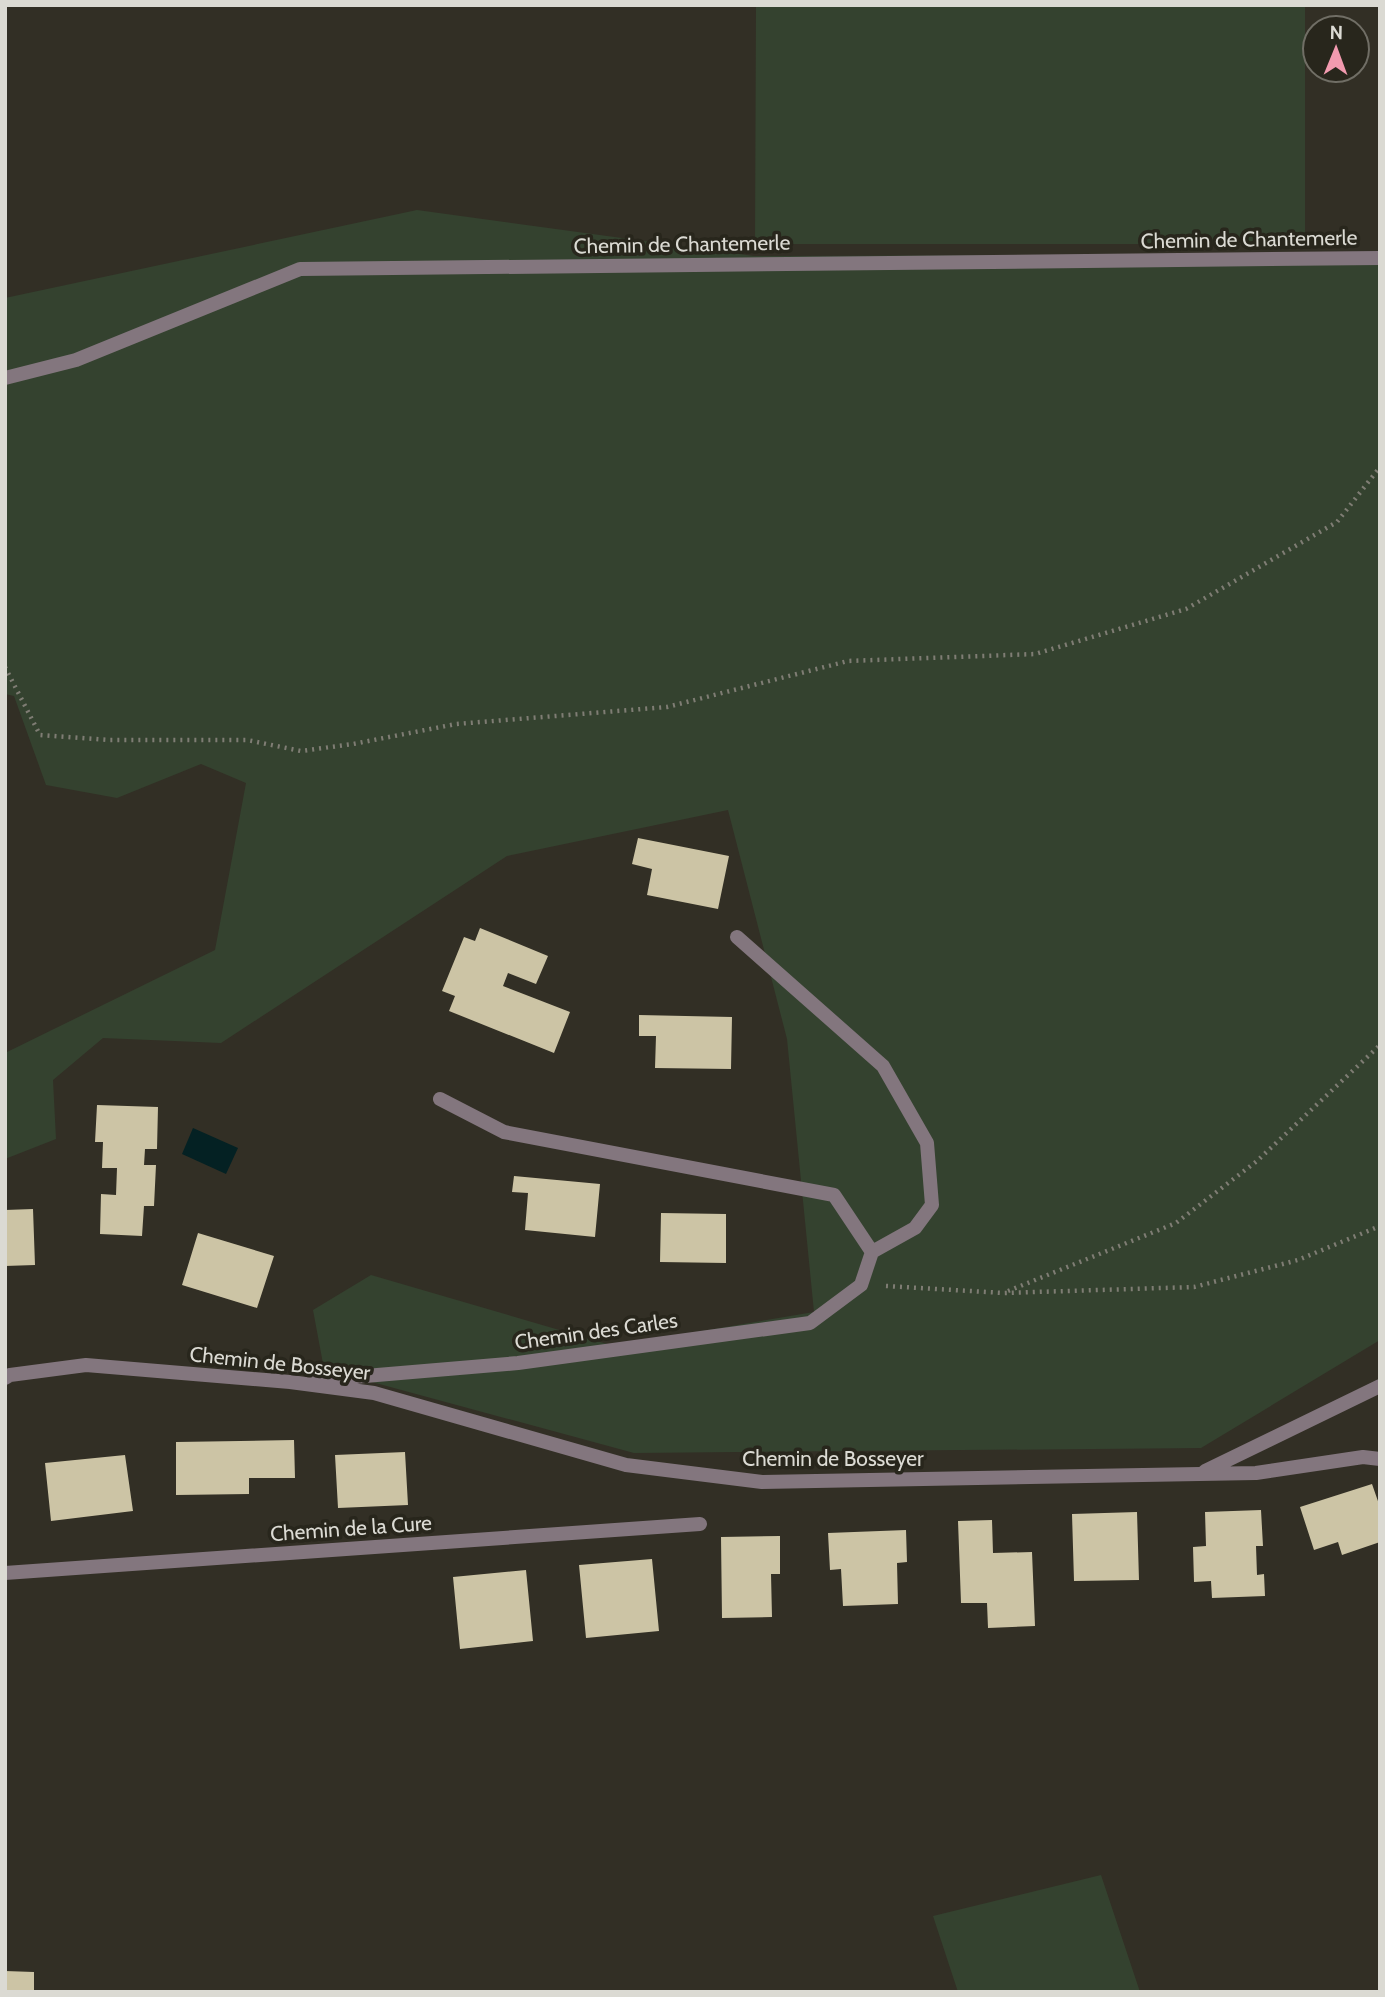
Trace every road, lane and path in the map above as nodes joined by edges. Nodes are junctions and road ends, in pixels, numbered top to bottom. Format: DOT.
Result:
graph roads {
  1 [pos="1380,258"];
  2 [pos="5,378"];
  3 [pos="1380,467"];
  4 [pos="5,667"];
  5 [pos="737,937"];
  6 [pos="1380,1045"];
  7 [pos="440,1099"];
  8 [pos="1380,1226"];
  9 [pos="872,1252"];
  10 [pos="861,1285"];
  11 [pos="1004,1293"];
  12 [pos="5,1378"];
  13 [pos="290,1382"];
  14 [pos="1380,1386"];
  15 [pos="1380,1459"];
  16 [pos="1201,1473"];
  17 [pos="700,1524"];
  18 [pos="5,1573"];
  1 -- 2 [label="street, Chemin de Chantemerle"];
  3 -- 4 [label="path"];
  5 -- 9 [label="street"];
  6 -- 11 [label="path"];
  7 -- 9 [label="street"];
  8 -- 11 [label="path"];
  9 -- 10 [label="street"];
  10 -- 11 [label="path"];
  10 -- 13 [label="street, Chemin des Carles"];
  12 -- 13 [label="street, Chemin de Bosseyer"];
  13 -- 16 [label="street, Chemin de Bosseyer"];
  14 -- 16 [label="street"];
  15 -- 16 [label="street, Chemin de Bosseyer"];
  17 -- 18 [label="street, Chemin de la Cure"];
}
